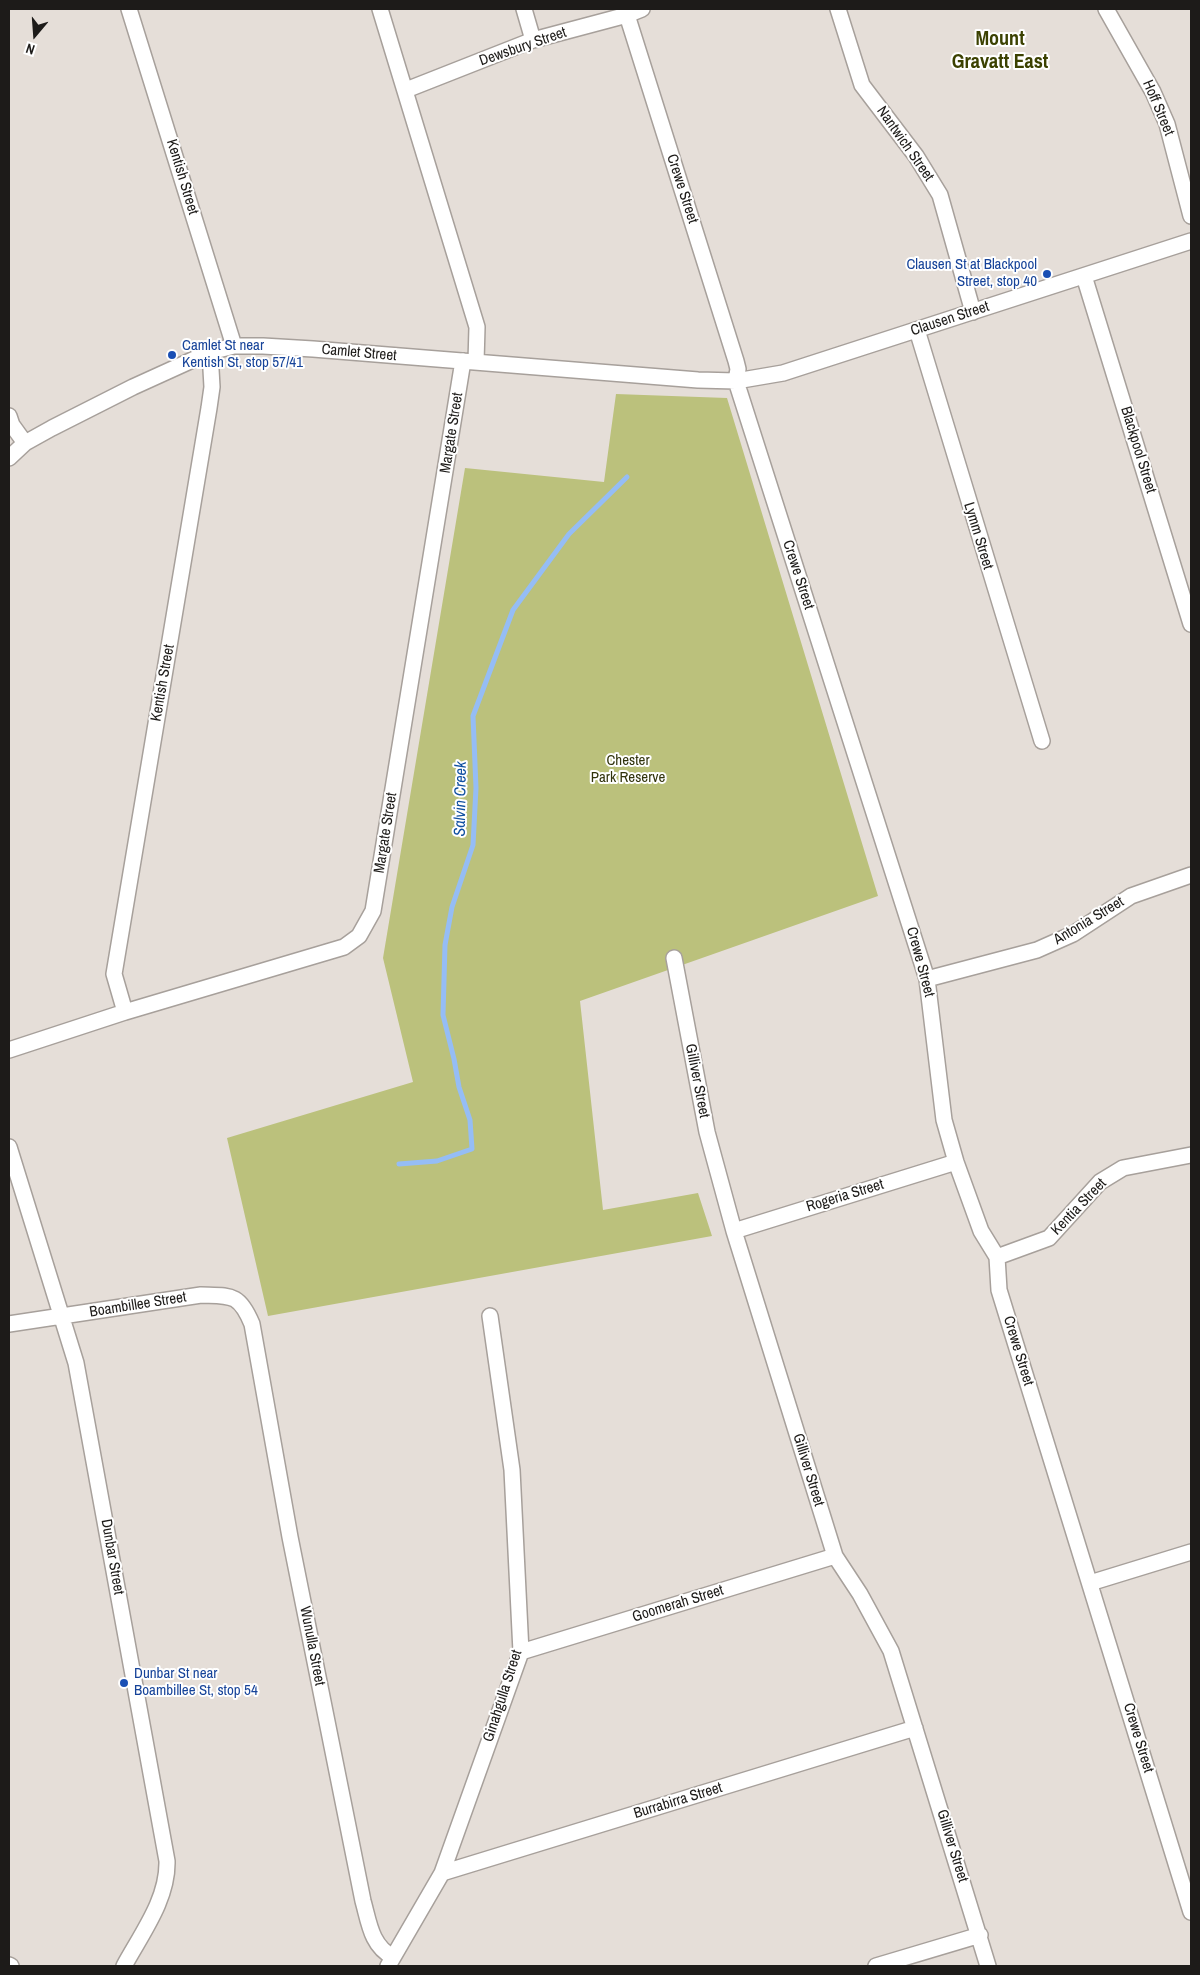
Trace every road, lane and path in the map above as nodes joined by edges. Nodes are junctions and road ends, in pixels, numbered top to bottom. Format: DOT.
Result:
graph roads {
  1 [pos="129,9"];
  2 [pos="380,9"];
  3 [pos="524,9"];
  4 [pos="642,9"];
  5 [pos="838,9"];
  6 [pos="1106,9"];
  7 [pos="627,15"];
  8 [pos="533,40"];
  9 [pos="406,90"];
  10 [pos="1191,216"];
  11 [pos="1191,241"];
  12 [pos="1084,276"];
  13 [pos="973,312"];
  14 [pos="917,330"];
  15 [pos="234,346"];
  16 [pos="210,352"];
  17 [pos="469,362"];
  18 [pos="736,380"];
  19 [pos="9,416"];
  20 [pos="25,443"];
  21 [pos="9,458"];
  22 [pos="1191,624"];
  23 [pos="1042,741"];
  24 [pos="1191,875"];
  25 [pos="674,958"];
  26 [pos="928,979"];
  27 [pos="125,1012"];
  28 [pos="9,1050"];
  29 [pos="9,1147"];
  30 [pos="1191,1156"];
  31 [pos="956,1162"];
  32 [pos="734,1231"];
  33 [pos="997,1257"];
  34 [pos="62,1316"];
  35 [pos="490,1316"];
  36 [pos="9,1324"];
  37 [pos="252,1324"];
  38 [pos="1191,1552"];
  39 [pos="835,1556"];
  40 [pos="1090,1583"];
  41 [pos="521,1652"];
  42 [pos="915,1728"];
  43 [pos="442,1873"];
  44 [pos="1191,1912"];
  45 [pos="980,1935"];
  46 [pos="390,1962"];
  47 [pos="124,1966"];
  48 [pos="876,1966"];
  49 [pos="988,1966"];
  1 -- 15 [label="street, Kentish Street"];
  2 -- 9 [label="street, Margate Street"];
  3 -- 8 [label="street"];
  4 -- 7 [label="street, Dewsbury Street"];
  5 -- 13 [label="street, Nantwich Street"];
  6 -- 10 [label="street, Hoff Street"];
  7 -- 8 [label="street, Dewsbury Street"];
  7 -- 18 [label="street, Crewe Street"];
  8 -- 9 [label="street, Dewsbury Street"];
  9 -- 17 [label="street, Margate Street"];
  11 -- 12 [label="street, Clausen Street"];
  12 -- 13 [label="street, Clausen Street"];
  12 -- 22 [label="street, Blackpool Street"];
  13 -- 14 [label="street, Clausen Street"];
  14 -- 18 [label="street, Clausen Street"];
  14 -- 23 [label="street, Lymm Street"];
  15 -- 16 [label="street, Camlet Street"];
  15 -- 17 [label="street, Camlet Street"];
  16 -- 20 [label="street, Camlet Street"];
  16 -- 27 [label="street, Kentish Street"];
  17 -- 18 [label="street, Camlet Street"];
  17 -- 27 [label="street, Margate Street"];
  18 -- 26 [label="street, Crewe Street"];
  19 -- 20 [label="street"];
  20 -- 21 [label="street, Camlet Street"];
  24 -- 26 [label="street, Antonia Street"];
  25 -- 32 [label="street, Gilliver Street"];
  26 -- 31 [label="street, Crewe Street"];
  27 -- 28 [label="street, Margate Street"];
  29 -- 34 [label="street, Dunbar Street"];
  30 -- 33 [label="street, Kentia Street"];
  31 -- 32 [label="street, Rogeria Street"];
  31 -- 33 [label="street, Crewe Street"];
  32 -- 39 [label="street, Gilliver Street"];
  33 -- 40 [label="street, Crewe Street"];
  34 -- 36 [label="street, Boambillee Street"];
  34 -- 37 [label="street, Boambillee Street"];
  34 -- 47 [label="street, Dunbar Street"];
  35 -- 41 [label="street, Ginahgulla Street"];
  37 -- 46 [label="street, Wunulla Street"];
  38 -- 40 [label="street"];
  39 -- 41 [label="street, Goomerah Street"];
  39 -- 42 [label="street, Gilliver Street"];
  40 -- 44 [label="street, Crewe Street"];
  41 -- 43 [label="street, Ginahgulla Street"];
  42 -- 43 [label="street, Burrabirra Street"];
  42 -- 45 [label="street, Gilliver Street"];
  43 -- 46 [label="street, Ginahgulla Street"];
  45 -- 48 [label="street"];
  45 -- 49 [label="street, Gilliver Street"];
}
